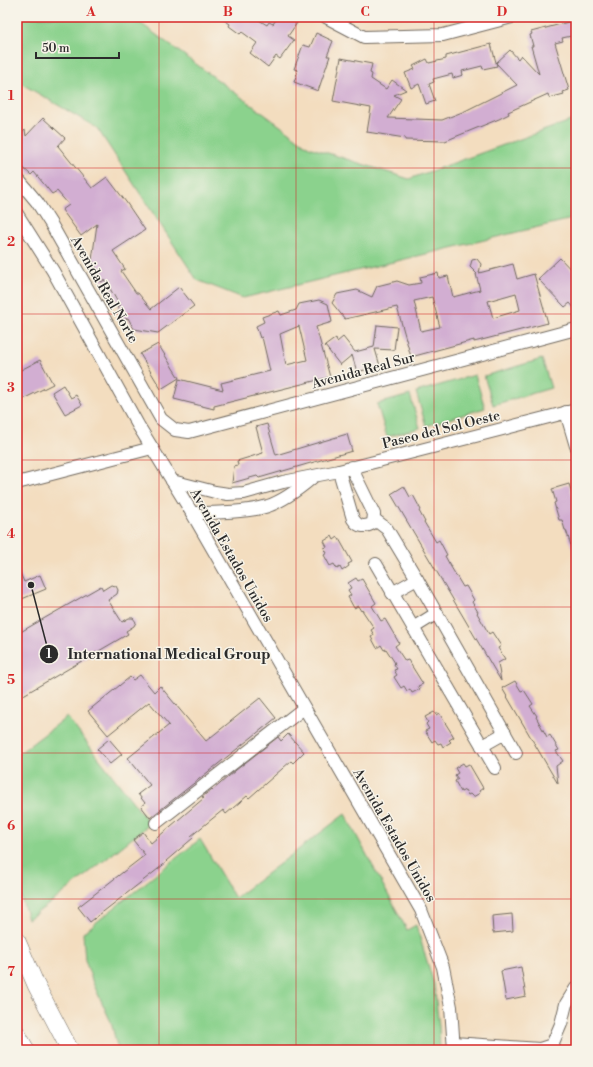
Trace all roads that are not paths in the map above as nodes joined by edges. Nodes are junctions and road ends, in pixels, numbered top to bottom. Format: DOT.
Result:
graph roads {
  1 [pos="326,17"];
  2 [pos="512,17"];
  3 [pos="17,178"];
  4 [pos="17,214"];
  5 [pos="576,329"];
  6 [pos="571,411"];
  7 [pos="161,418"];
  8 [pos="576,446"];
  9 [pos="152,448"];
  10 [pos="351,467"];
  11 [pos="339,471"];
  12 [pos="313,477"];
  13 [pos="172,481"];
  14 [pos="17,483"];
  15 [pos="244,493"];
  16 [pos="247,509"];
  17 [pos="192,513"];
  18 [pos="374,519"];
  19 [pos="376,564"];
  20 [pos="417,579"];
  21 [pos="392,593"];
  22 [pos="437,613"];
  23 [pos="413,628"];
  24 [pos="304,708"];
  25 [pos="505,733"];
  26 [pos="482,746"];
  27 [pos="516,753"];
  28 [pos="495,768"];
  29 [pos="156,822"];
  30 [pos="17,942"];
  31 [pos="576,988"];
  32 [pos="17,1034"];
  33 [pos="454,1047"];
  34 [pos="26,1050"];
  35 [pos="70,1050"];
  1 -- 2 [label="street"];
  3 -- 7 [label="street, Avenida Real Norte"];
  4 -- 9 [label="street, Avenida Estados Unidos"];
  5 -- 7 [label="street, Avenida Real Sur"];
  6 -- 8 [label="street"];
  6 -- 10 [label="street, Paseo del Sol Oeste"];
  9 -- 13 [label="street, Avenida Estados Unidos"];
  9 -- 14 [label="street"];
  10 -- 11 [label="street, Paseo del Sol Oeste"];
  10 -- 18 [label="street"];
  11 -- 12 [label="street, Paseo del Sol Oeste"];
  11 -- 18 [label="street"];
  12 -- 15 [label="street, Paseo del Sol Oeste"];
  12 -- 16 [label="street, Paseo del Sol Oeste"];
  13 -- 15 [label="street, Paseo del Sol Oeste"];
  13 -- 17 [label="street, Avenida Estados Unidos"];
  15 -- 16 [label="street"];
  16 -- 17 [label="street, Paseo del Sol Oeste"];
  17 -- 24 [label="street, Avenida Estados Unidos"];
  18 -- 20 [label="street"];
  19 -- 21 [label="street"];
  20 -- 21 [label="street"];
  20 -- 22 [label="street"];
  21 -- 23 [label="street"];
  22 -- 23 [label="street"];
  22 -- 25 [label="street"];
  23 -- 26 [label="street"];
  24 -- 29 [label="street"];
  24 -- 33 [label="street, Avenida Estados Unidos"];
  25 -- 26 [label="street"];
  25 -- 27 [label="street"];
  26 -- 28 [label="street"];
  30 -- 35 [label="highway"];
  31 -- 33 [label="street"];
  32 -- 34 [label="highway"];
}
